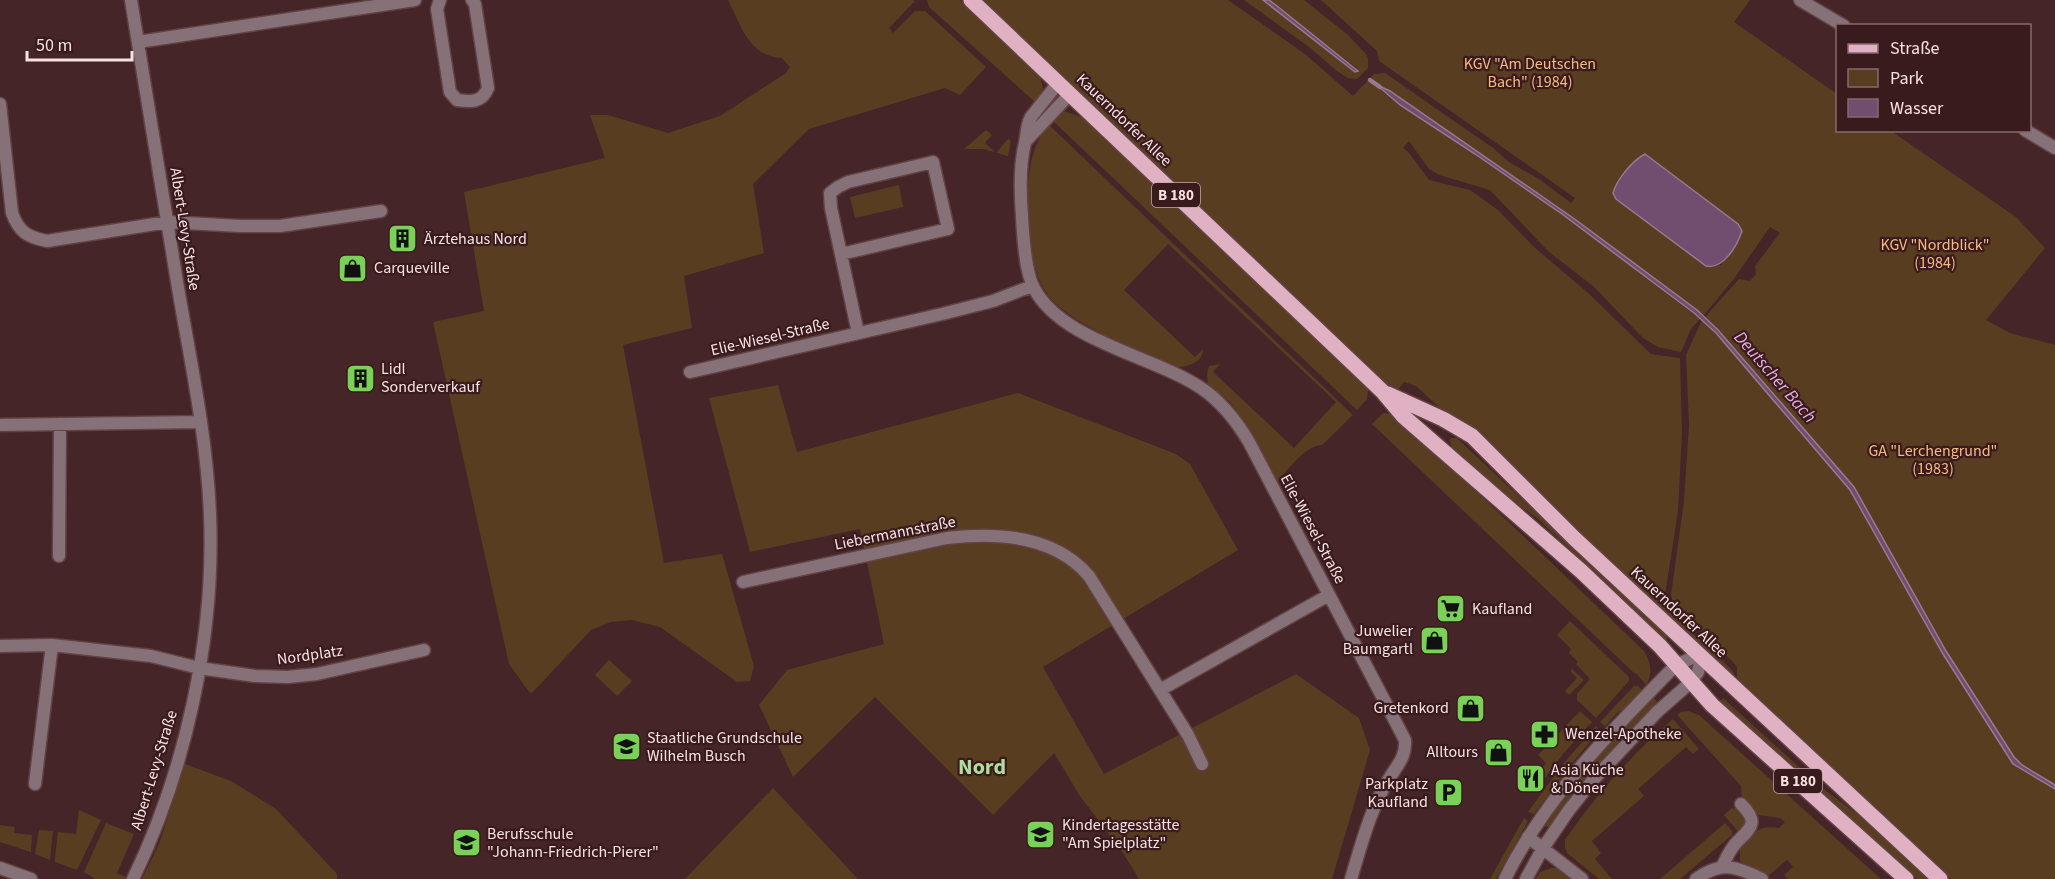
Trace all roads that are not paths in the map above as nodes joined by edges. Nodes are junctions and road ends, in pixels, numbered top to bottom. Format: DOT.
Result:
graph roads {
  1 [pos="131,0"];
  2 [pos="415,0"];
  3 [pos="440,0"];
  4 [pos="472,0"];
  5 [pos="971,0"];
  6 [pos="1800,0"];
  7 [pos="1841,24"];
  8 [pos="138,42"];
  9 [pos="1058,83"];
  10 [pos="1070,94"];
  11 [pos="0,104"];
  12 [pos="2028,132"];
  13 [pos="1025,142"];
  14 [pos="2055,148"];
  15 [pos="3,163"];
  16 [pos="381,211"];
  17 [pos="168,222"];
  18 [pos="841,254"];
  19 [pos="1032,286"];
  20 [pos="858,333"];
  21 [pos="690,372"];
  22 [pos="1382,391"];
  23 [pos="201,422"];
  24 [pos="60,424"];
  25 [pos="0,425"];
  26 [pos="59,556"];
  27 [pos="743,582"];
  28 [pos="1329,595"];
  29 [pos="52,645"];
  30 [pos="0,646"];
  31 [pos="424,650"];
  32 [pos="1701,658"];
  33 [pos="1676,665"];
  34 [pos="199,668"];
  35 [pos="1691,682"];
  36 [pos="1160,690"];
  37 [pos="1202,764"];
  38 [pos="35,784"];
  39 [pos="1741,804"];
  40 [pos="1528,837"];
  41 [pos="1543,848"];
  42 [pos="1722,867"];
  43 [pos="0,868"];
  44 [pos="31,879"];
  45 [pos="133,879"];
  46 [pos="1351,879"];
  47 [pos="1505,879"];
  48 [pos="1526,879"];
  49 [pos="1582,879"];
  50 [pos="1696,879"];
  51 [pos="1762,879"];
  52 [pos="1906,879"];
  53 [pos="1940,879"];
  1 -- 8 [label="street, Albert-Levy-Straße"];
  2 -- 8 [label="street"];
  3 -- 4 [label="street"];
  5 -- 9 [label="main road, Kauerndorfer Allee / B 180"];
  6 -- 7 [label="street"];
  8 -- 17 [label="street, Albert-Levy-Straße"];
  9 -- 10 [label="main road, Kauerndorfer Allee / B 180"];
  9 -- 13 [label="street, Elie-Wiesel-Straße"];
  10 -- 13 [label="street"];
  10 -- 22 [label="main road, Kauerndorfer Allee / B 180"];
  11 -- 15 [label="street"];
  12 -- 14 [label="street"];
  13 -- 19 [label="street, Elie-Wiesel-Straße"];
  15 -- 17 [label="street"];
  16 -- 17 [label="street"];
  17 -- 23 [label="street, Albert-Levy-Straße"];
  18 -- 18 [label="street"];
  18 -- 20 [label="street"];
  19 -- 20 [label="street, Elie-Wiesel-Straße"];
  19 -- 28 [label="street, Elie-Wiesel-Straße"];
  20 -- 21 [label="street, Elie-Wiesel-Straße"];
  22 -- 32 [label="main road, Kauerndorfer Allee / B 180"];
  22 -- 33 [label="main road, Kauerndorfer Allee / B 180"];
  23 -- 24 [label="street"];
  23 -- 34 [label="street, Albert-Levy-Straße"];
  24 -- 25 [label="street"];
  24 -- 26 [label="street"];
  27 -- 36 [label="street, Liebermannstraße"];
  28 -- 36 [label="street"];
  28 -- 46 [label="street, Elie-Wiesel-Straße"];
  29 -- 30 [label="street"];
  29 -- 34 [label="street"];
  29 -- 38 [label="street"];
  31 -- 34 [label="street, Nordplatz"];
  32 -- 33 [label="street"];
  32 -- 35 [label="street"];
  32 -- 53 [label="main road, Kauerndorfer Allee / B 180"];
  33 -- 35 [label="main road, Kauerndorfer Allee / B 180"];
  33 -- 40 [label="street"];
  34 -- 45 [label="street, Albert-Levy-Straße"];
  35 -- 41 [label="street"];
  35 -- 52 [label="main road, Kauerndorfer Allee / B 180"];
  36 -- 37 [label="street, Liebermannstraße"];
  39 -- 42 [label="street"];
  40 -- 41 [label="street"];
  40 -- 47 [label="street"];
  41 -- 48 [label="street"];
  41 -- 49 [label="street"];
  42 -- 50 [label="street"];
  42 -- 51 [label="street"];
  43 -- 44 [label="street"];
}
